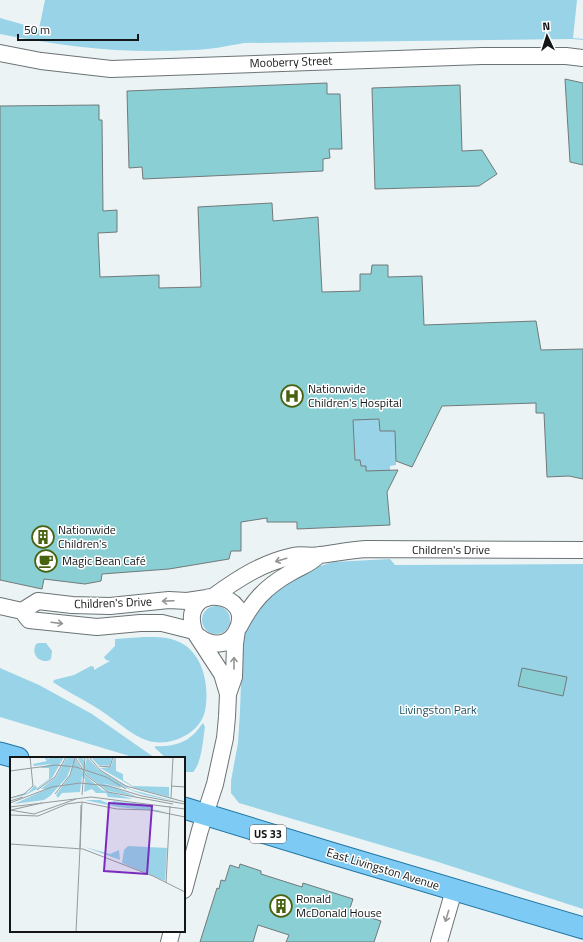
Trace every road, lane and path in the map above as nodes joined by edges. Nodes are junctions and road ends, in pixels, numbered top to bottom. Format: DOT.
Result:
graph roads {
  1 [pos="0,52"];
  2 [pos="583,58"];
  3 [pos="583,550"];
  4 [pos="319,555"];
  5 [pos="210,597"];
  6 [pos="0,606"];
  7 [pos="22,611"];
  8 [pos="238,629"];
  9 [pos="196,634"];
  10 [pos="228,694"];
  11 [pos="0,753"];
  12 [pos="14,757"];
  13 [pos="185,808"];
  14 [pos="205,815"];
  15 [pos="185,886"];
  16 [pos="454,890"];
  17 [pos="583,928"];
  18 [pos="172,932"];
  19 [pos="169,942"];
  20 [pos="439,942"];
  1 -- 2 [label="street, Mooberry Street"];
  3 -- 4 [label="street, Children's Drive"];
  4 -- 5 [label="street, Children's Drive, one-way"];
  4 -- 8 [label="street, Children's Drive"];
  5 -- 7 [label="street, Children's Drive, one-way"];
  5 -- 8 [label="street"];
  5 -- 9 [label="street"];
  6 -- 7 [label="street, Children's Drive"];
  7 -- 9 [label="street, Children's Drive, one-way"];
  8 -- 9 [label="street"];
  10 -- 8 [label="street, one-way"];
  9 -- 10 [label="street"];
  10 -- 14 [label="street"];
  11 -- 12 [label="main road"];
  13 -- 14 [label="main road, East Livingston Avenue / US 33"];
  14 -- 15 [label="street"];
  14 -- 16 [label="main road, East Livingston Avenue / US 33"];
  16 -- 17 [label="main road, East Livingston Avenue / US 33"];
  16 -- 20 [label="street, one-way"];
  18 -- 19 [label="street"];
}
